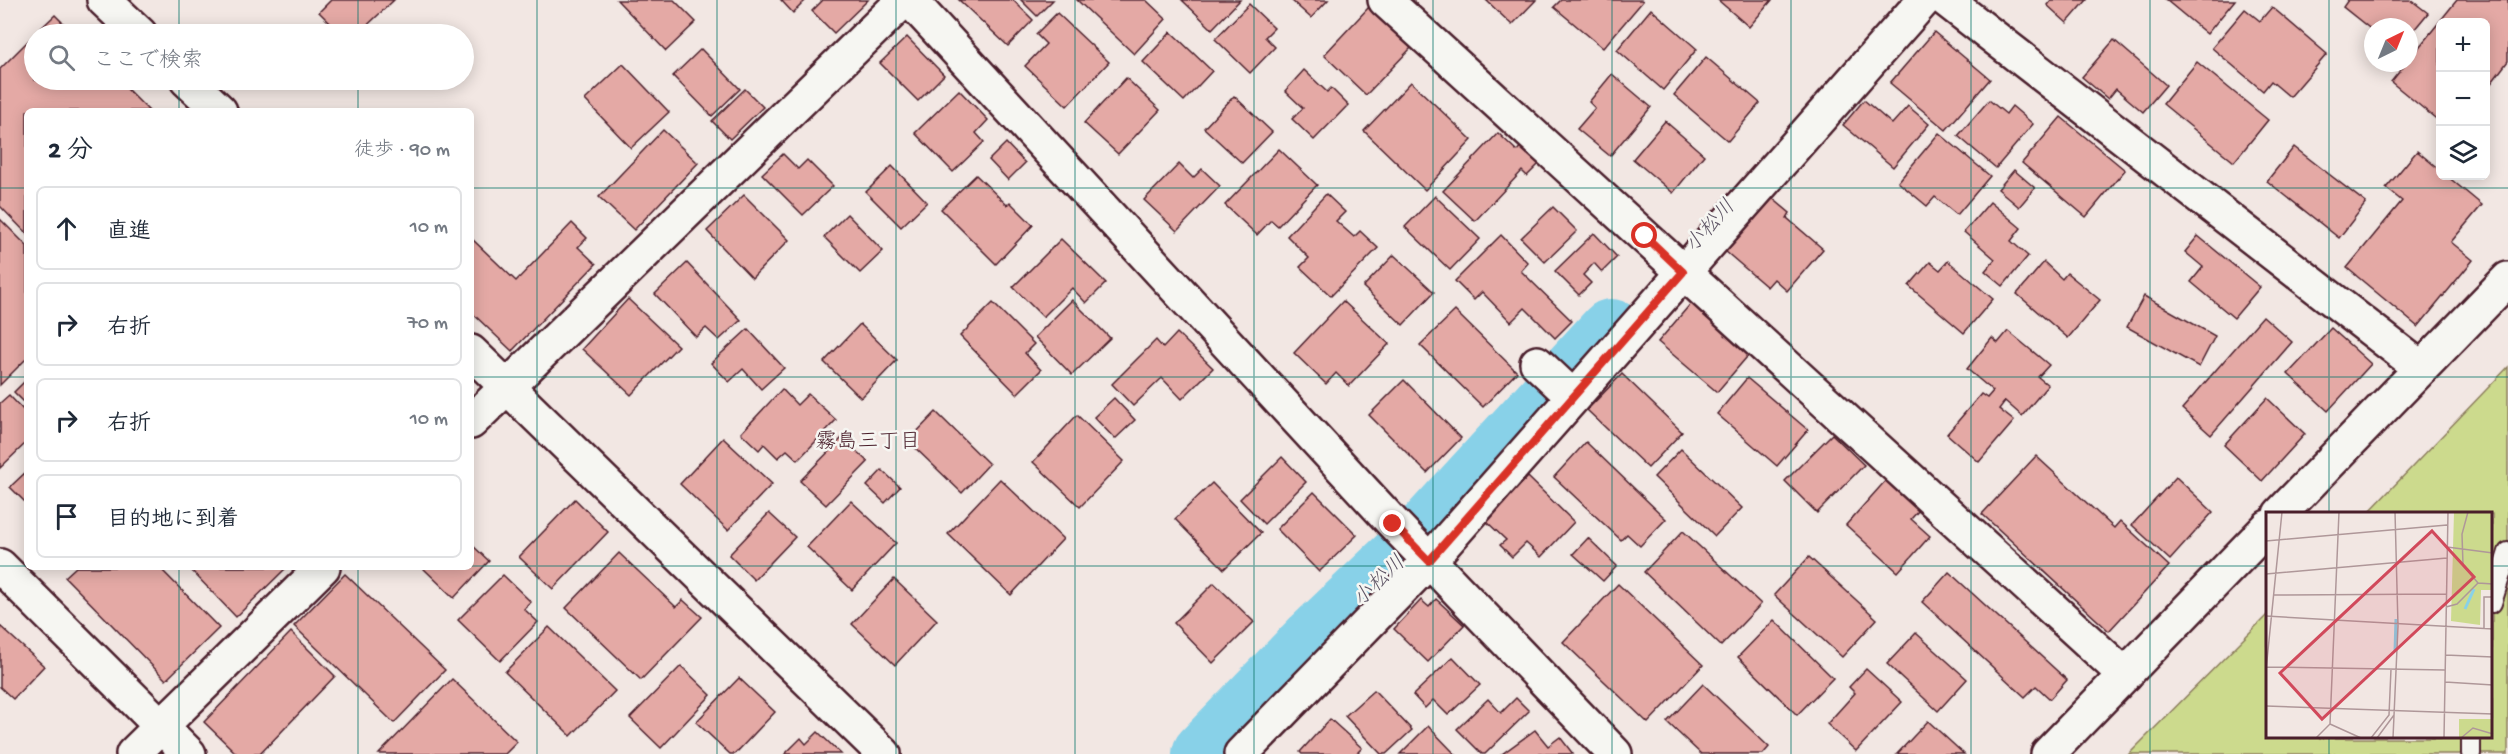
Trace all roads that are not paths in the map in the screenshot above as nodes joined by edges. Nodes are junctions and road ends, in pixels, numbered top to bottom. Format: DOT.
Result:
graph roads {
  1 [pos="104,0"];
  2 [pos="904,0"];
  3 [pos="910,0"];
  4 [pos="1385,0"];
  5 [pos="1924,0"];
  6 [pos="1946,0"];
  7 [pos="129,24"];
  8 [pos="198,90"];
  9 [pos="217,108"];
  10 [pos="1683,272"];
  11 [pos="2508,279"];
  12 [pos="474,355"];
  13 [pos="1537,363"];
  14 [pos="2421,368"];
  15 [pos="507,387"];
  16 [pos="1572,396"];
  17 [pos="474,419"];
  18 [pos="2282,512"];
  19 [pos="2266,528"];
  20 [pos="2508,552"];
  21 [pos="1429,561"];
  22 [pos="0,566"];
  23 [pos="320,570"];
  24 [pos="2493,600"];
  25 [pos="2125,675"];
  26 [pos="161,726"];
  27 [pos="2470,739"];
  28 [pos="133,754"];
  29 [pos="189,754"];
  30 [pos="884,754"];
  31 [pos="1241,754"];
  32 [pos="1615,754"];
  33 [pos="2048,754"];
  34 [pos="2471,754"];
  1 -- 7 [label="street"];
  2 -- 15 [label="street"];
  3 -- 21 [label="street"];
  4 -- 10 [label="street"];
  5 -- 10 [label="street"];
  6 -- 14 [label="street"];
  8 -- 9 [label="street"];
  10 -- 16 [label="street"];
  10 -- 25 [label="street"];
  11 -- 14 [label="street"];
  12 -- 15 [label="street"];
  13 -- 16 [label="street"];
  14 -- 18 [label="street"];
  15 -- 17 [label="street"];
  15 -- 30 [label="street"];
  16 -- 21 [label="street"];
  19 -- 25 [label="street"];
  20 -- 24 [label="lane"];
  21 -- 31 [label="street"];
  21 -- 32 [label="street"];
  22 -- 26 [label="street"];
  23 -- 26 [label="street"];
  25 -- 33 [label="street"];
  26 -- 28 [label="street"];
  26 -- 29 [label="street"];
  27 -- 34 [label="lane"];
}
